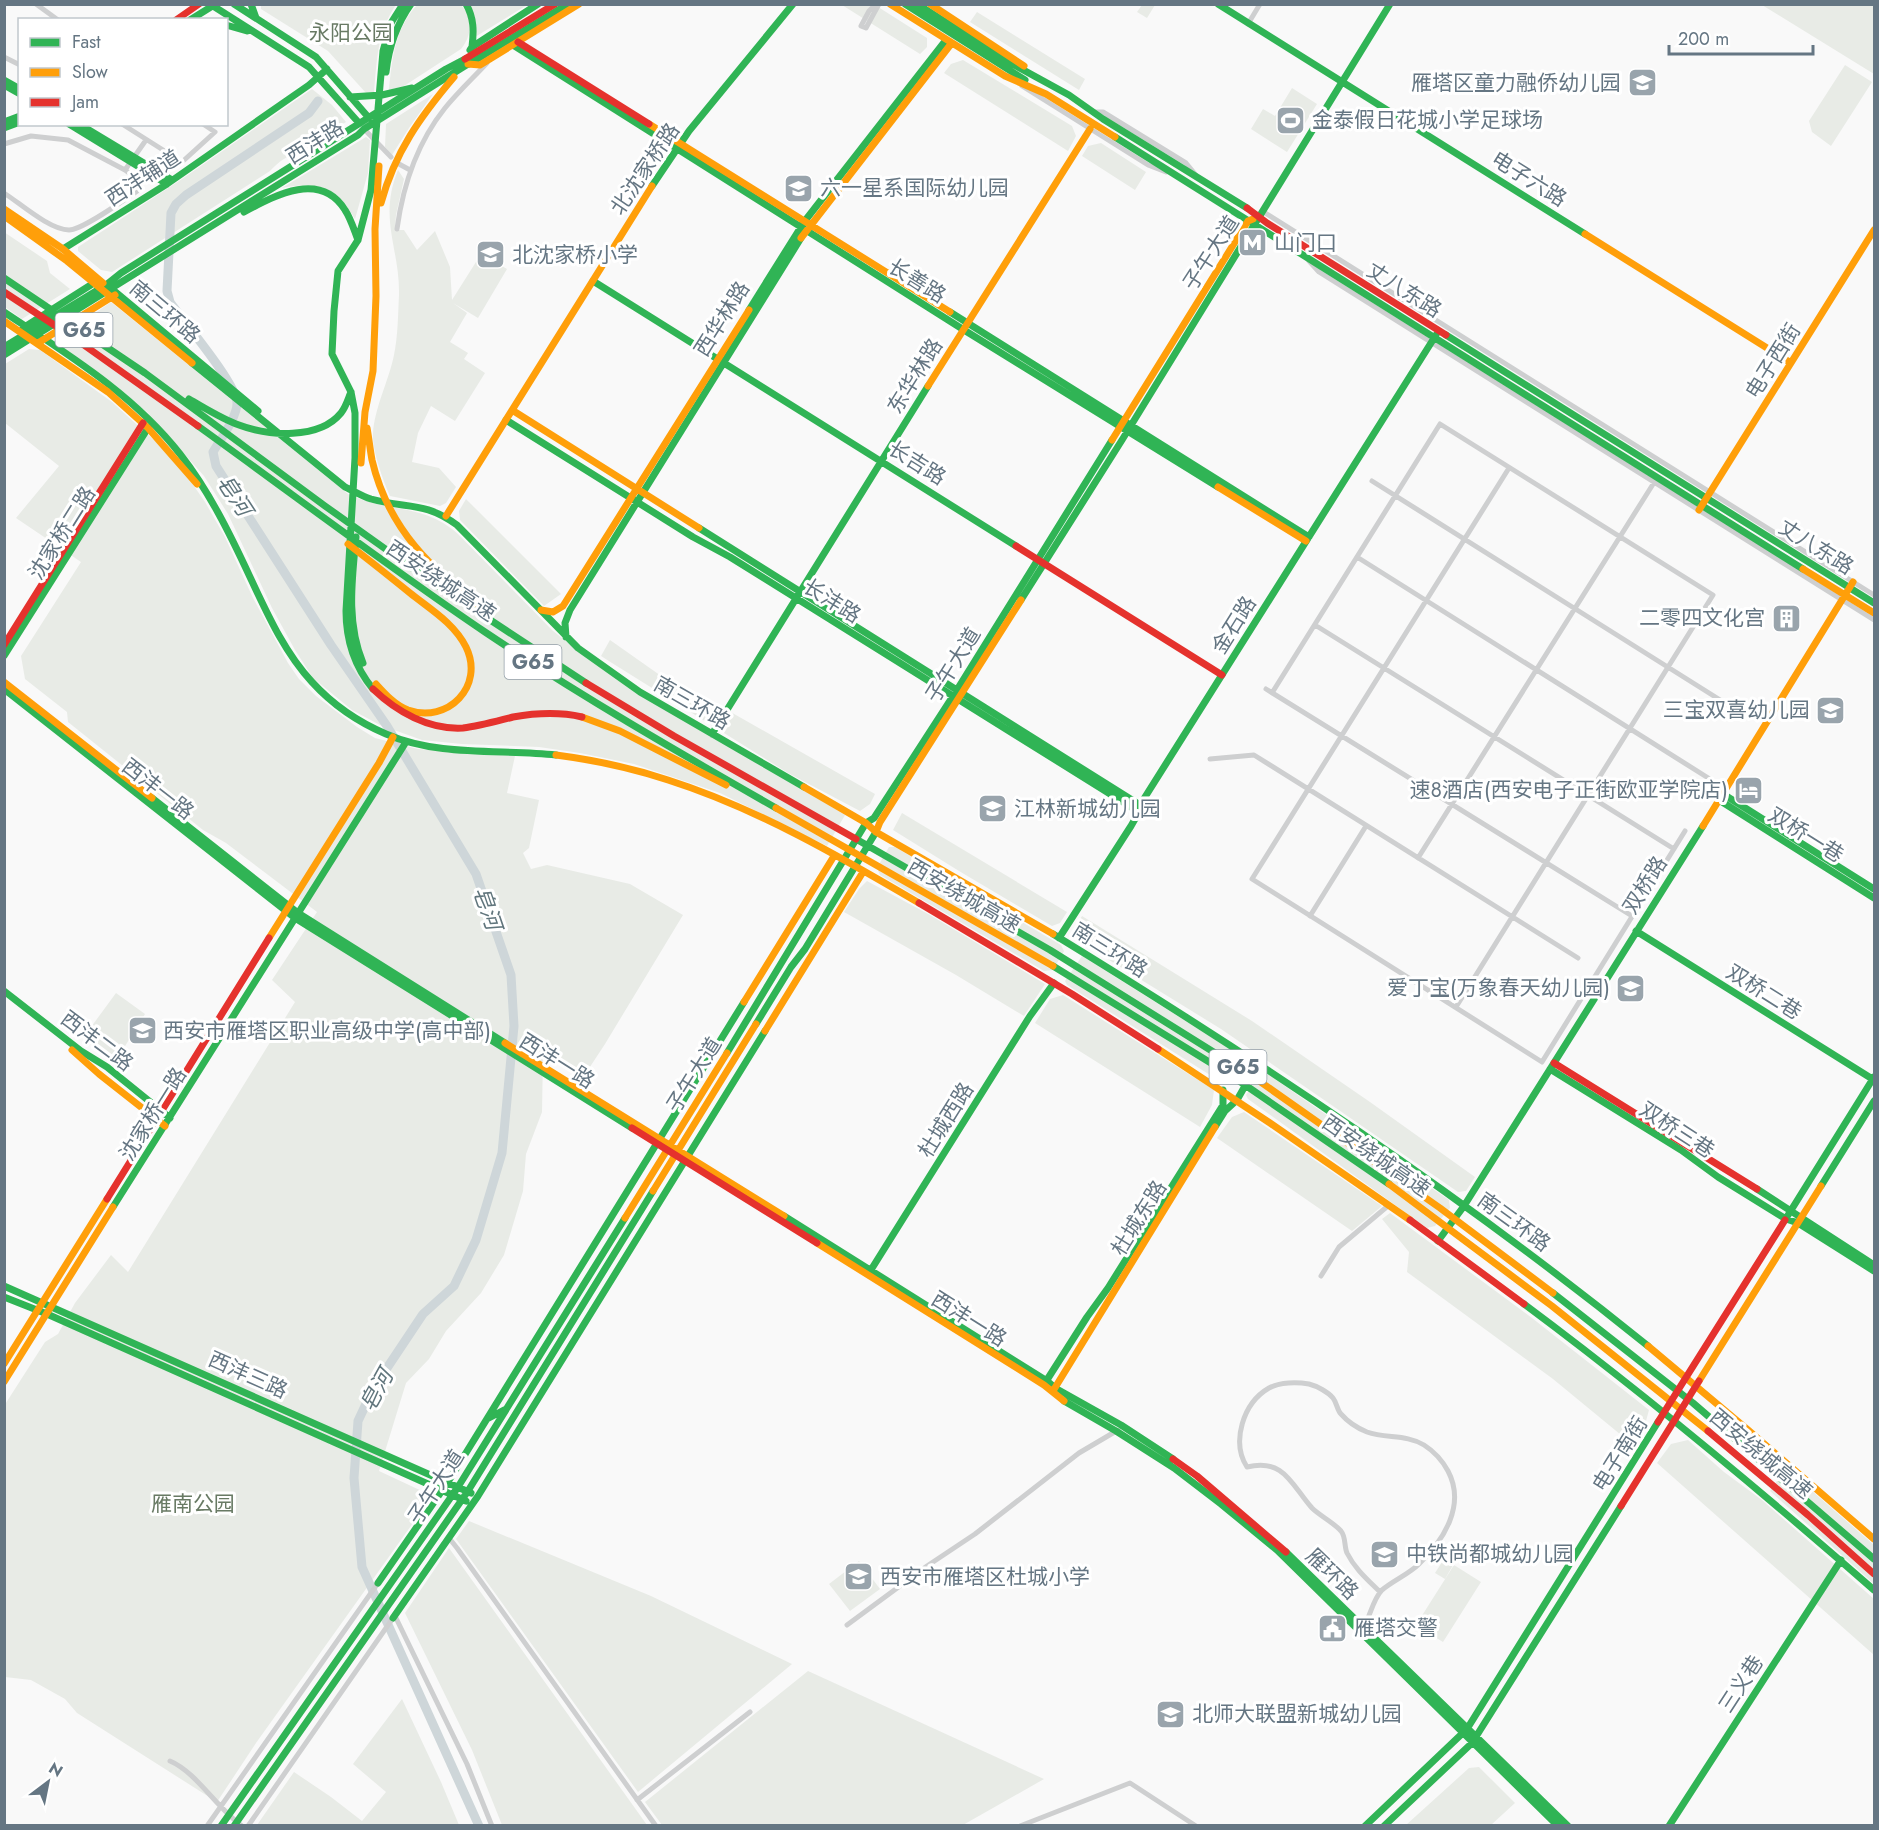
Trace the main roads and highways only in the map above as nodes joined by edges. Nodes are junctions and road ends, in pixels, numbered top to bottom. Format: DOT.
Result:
graph roads {
  1 [pos="185,4"];
  2 [pos="199,4"];
  3 [pos="234,4"];
  4 [pos="251,4"];
  5 [pos="404,4"];
  6 [pos="411,4"];
  7 [pos="466,4"];
  8 [pos="538,4"];
  9 [pos="555,4"];
  10 [pos="568,4"];
  11 [pos="579,4"];
  12 [pos="793,4"];
  13 [pos="890,4"];
  14 [pos="905,4"];
  15 [pos="917,4"];
  16 [pos="930,4"];
  17 [pos="1218,4"];
  18 [pos="213,5"];
  19 [pos="1388,7"];
  20 [pos="252,16"];
  21 [pos="178,18"];
  22 [pos="193,18"];
  23 [pos="242,25"];
  24 [pos="228,26"];
  25 [pos="260,36"];
  26 [pos="949,42"];
  27 [pos="515,44"];
  28 [pos="474,54"];
  29 [pos="384,59"];
  30 [pos="465,64"];
  31 [pos="327,69"];
  32 [pos="1007,69"];
  33 [pos="318,77"];
  34 [pos="4,80"];
  35 [pos="1048,82"];
  36 [pos="1341,82"];
  37 [pos="4,85"];
  38 [pos="420,86"];
  39 [pos="18,87"];
  40 [pos="18,93"];
  41 [pos="350,97"];
  42 [pos="369,118"];
  43 [pos="72,126"];
  44 [pos="82,126"];
  45 [pos="362,126"];
  46 [pos="1094,128"];
  47 [pos="678,146"];
  48 [pos="132,160"];
  49 [pos="376,162"];
  50 [pos="170,182"];
  51 [pos="4,209"];
  52 [pos="1260,214"];
  53 [pos="4,216"];
  54 [pos="1252,223"];
  55 [pos="805,226"];
  56 [pos="375,229"];
  57 [pos="1875,230"];
  58 [pos="189,240"];
  59 [pos="358,240"];
  60 [pos="63,249"];
  61 [pos="4,278"];
  62 [pos="593,281"];
  63 [pos="108,287"];
  64 [pos="4,292"];
  65 [pos="4,312"];
  66 [pos="4,321"];
  67 [pos="966,327"];
  68 [pos="25,334"];
  69 [pos="1434,337"];
  70 [pos="38,343"];
  71 [pos="4,347"];
  72 [pos="4,355"];
  73 [pos="717,358"];
  74 [pos="724,363"];
  75 [pos="1791,363"];
  76 [pos="161,384"];
  77 [pos="351,392"];
  78 [pos="512,410"];
  79 [pos="365,412"];
  80 [pos="506,420"];
  81 [pos="147,424"];
  82 [pos="1126,426"];
  83 [pos="299,449"];
  84 [pos="358,458"];
  85 [pos="881,461"];
  86 [pos="639,490"];
  87 [pos="291,495"];
  88 [pos="634,500"];
  89 [pos="1705,501"];
  90 [pos="446,516"];
  91 [pos="1307,539"];
  92 [pos="1042,561"];
  93 [pos="1852,585"];
  94 [pos="798,595"];
  95 [pos="1844,598"];
  96 [pos="1875,603"];
  97 [pos="537,608"];
  98 [pos="1875,614"];
  99 [pos="566,637"];
  100 [pos="4,645"];
  101 [pos="4,656"];
  102 [pos="544,657"];
  103 [pos="1222,675"];
  104 [pos="4,682"];
  105 [pos="4,689"];
  106 [pos="960,691"];
  107 [pos="955,699"];
  108 [pos="712,734"];
  109 [pos="393,737"];
  110 [pos="406,742"];
  111 [pos="1721,797"];
  112 [pos="1140,809"];
  113 [pos="784,813"];
  114 [pos="866,823"];
  115 [pos="876,832"];
  116 [pos="834,856"];
  117 [pos="842,860"];
  118 [pos="855,867"];
  119 [pos="863,872"];
  120 [pos="1875,889"];
  121 [pos="1875,898"];
  122 [pos="288,909"];
  123 [pos="296,916"];
  124 [pos="1636,931"];
  125 [pos="1059,938"];
  126 [pos="1054,983"];
  127 [pos="4,991"];
  128 [pos="4,996"];
  129 [pos="1258,1063"];
  130 [pos="1552,1066"];
  131 [pos="1874,1079"];
  132 [pos="1223,1090"];
  133 [pos="1237,1100"];
  134 [pos="1875,1101"];
  135 [pos="161,1111"];
  136 [pos="170,1118"];
  137 [pos="156,1119"];
  138 [pos="165,1126"];
  139 [pos="658,1142"];
  140 [pos="668,1148"];
  141 [pos="677,1153"];
  142 [pos="687,1159"];
  143 [pos="1464,1206"];
  144 [pos="1791,1210"];
  145 [pos="1786,1219"];
  146 [pos="1799,1221"];
  147 [pos="1438,1241"];
  148 [pos="1875,1265"];
  149 [pos="1875,1271"];
  150 [pos="869,1273"];
  151 [pos="4,1286"];
  152 [pos="4,1297"];
  153 [pos="42,1302"];
  154 [pos="53,1306"];
  155 [pos="38,1310"];
  156 [pos="47,1314"];
  157 [pos="4,1364"];
  158 [pos="1687,1378"];
  159 [pos="4,1382"];
  160 [pos="1045,1383"];
  161 [pos="1696,1385"];
  162 [pos="1054,1391"];
  163 [pos="506,1408"];
  164 [pos="1665,1413"];
  165 [pos="516,1414"];
  166 [pos="487,1419"];
  167 [pos="1675,1420"];
  168 [pos="448,1482"];
  169 [pos="458,1487"];
  170 [pos="442,1491"];
  171 [pos="468,1491"];
  172 [pos="452,1495"];
  173 [pos="478,1496"];
  174 [pos="462,1500"];
  175 [pos="472,1504"];
  176 [pos="1875,1539"];
  177 [pos="1875,1559"];
  178 [pos="1841,1560"];
  179 [pos="1875,1574"];
  180 [pos="378,1583"];
  181 [pos="1875,1590"];
  182 [pos="394,1617"];
  183 [pos="1465,1731"];
  184 [pos="1474,1740"];
  185 [pos="238,1824"];
  186 [pos="221,1826"];
  187 [pos="1365,1826"];
  188 [pos="1383,1826"];
  189 [pos="1558,1826"];
  190 [pos="1568,1826"];
  191 [pos="1669,1826"];
  1 -- 21 [label="main road"];
  2 -- 21 [label="main road"];
  3 -- 20 [label="main road"];
  4 -- 20 [label="main road"];
  5 -- 29 [label="main road"];
  6 -- 29 [label="main road"];
  7 -- 28 [label="main road"];
  8 -- 28 [label="main road"];
  9 -- 28 [label="main road"];
  10 -- 28 [label="main road"];
  11 -- 27 [label="main road"];
  12 -- 47 [label="main road, 北沈家桥路"];
  13 -- 26 [label="main road, 丈八东路"];
  14 -- 32 [label="main road, 丈八东路"];
  15 -- 32 [label="main road, 丈八东路"];
  16 -- 35 [label="main road"];
  17 -- 36 [label="main road, 电子六路"];
  18 -- 22 [label="main road"];
  18 -- 23 [label="main road"];
  19 -- 36 [label="main road, 子午大道"];
  20 -- 23 [label="main road"];
  20 -- 31 [label="main road"];
  23 -- 25 [label="main road"];
  24 -- 25 [label="main road"];
  25 -- 33 [label="main road"];
  26 -- 32 [label="main road, 丈八东路"];
  26 -- 55 [label="main road, 西华林路"];
  27 -- 30 [label="main road"];
  27 -- 47 [label="main road, 长善路"];
  28 -- 30 [label="main road"];
  28 -- 30 [label="main road"];
  29 -- 49 [label="main road"];
  30 -- 38 [label="main road, 西沣路"];
  30 -- 45 [label="main road, 西沣路"];
  30 -- 56 [label="main road"];
  31 -- 33 [label="main road, 西沣辅道"];
  31 -- 41 [label="main road"];
  32 -- 35 [label="main road, 丈八东路"];
  32 -- 46 [label="main road, 丈八东路"];
  33 -- 45 [label="main road"];
  33 -- 50 [label="main road, 西沣辅道"];
  34 -- 39 [label="main road"];
  35 -- 52 [label="main road, 丈八东路"];
  36 -- 52 [label="main road, 子午大道"];
  36 -- 75 [label="main road, 电子六路"];
  37 -- 40 [label="main road"];
  38 -- 41 [label="main road"];
  38 -- 42 [label="main road, 西沣路"];
  41 -- 42 [label="main road"];
  42 -- 45 [label="main road, 西沣路"];
  43 -- 48 [label="main road"];
  44 -- 48 [label="main road"];
  45 -- 58 [label="main road, 西沣路"];
  45 -- 63 [label="main road, 西沣路"];
  46 -- 54 [label="main road, 丈八东路"];
  46 -- 67 [label="main road, 东华林路"];
  47 -- 55 [label="main road, 长善路"];
  47 -- 62 [label="main road, 北沈家桥路"];
  48 -- 50 [label="main road"];
  49 -- 56 [label="main road"];
  49 -- 59 [label="main road"];
  50 -- 60 [label="main road, 西沣辅道"];
  51 -- 60 [label="main road, 南三环路"];
  52 -- 54 [label="main road, 子午大道"];
  52 -- 69 [label="main road, 丈八东路"];
  53 -- 83 [label="main road, 南三环路"];
  54 -- 69 [label="main road, 丈八东路"];
  54 -- 82 [label="main road, 子午大道"];
  55 -- 67 [label="main road, 长善路"];
  55 -- 73 [label="main road, 西华林路"];
  55 -- 74 [label="main road, 西华林路"];
  56 -- 79 [label="main road"];
  57 -- 75 [label="main road, 电子西街"];
  58 -- 59 [label="main road"];
  58 -- 63 [label="main road, 西沣路"];
  59 -- 77 [label="main road"];
  60 -- 63 [label="main road, 南三环路"];
  61 -- 76 [label="main road, 西安绕城高速 / G65"];
  62 -- 73 [label="main road, 长吉路"];
  62 -- 78 [label="main road, 北沈家桥路"];
  63 -- 68 [label="main road"];
  63 -- 68 [label="main road"];
  63 -- 70 [label="main road"];
  63 -- 83 [label="main road, 南三环路"];
  64 -- 87 [label="main road, 西安绕城高速 / G65"];
  65 -- 81 [label="main road"];
  66 -- 68 [label="main road"];
  67 -- 82 [label="main road, 长善路"];
  67 -- 85 [label="main road, 东华林路"];
  68 -- 70 [label="main road"];
  68 -- 71 [label="main road"];
  68 -- 72 [label="main road"];
  69 -- 89 [label="main road, 丈八东路"];
  69 -- 89 [label="main road, 丈八东路"];
  69 -- 91 [label="main road, 金石路"];
  70 -- 81 [label="main road"];
  73 -- 74 [label="main road, 长吉路"];
  73 -- 86 [label="main road, 西华林路"];
  74 -- 85 [label="main road, 长吉路"];
  74 -- 86 [label="main road, 西华林路"];
  75 -- 89 [label="main road, 电子西街"];
  76 -- 77 [label="main road"];
  76 -- 102 [label="main road, 西安绕城高速 / G65"];
  77 -- 84 [label="main road"];
  78 -- 80 [label="main road, 北沈家桥路"];
  78 -- 86 [label="main road, 长沣路"];
  79 -- 84 [label="main road"];
  79 -- 102 [label="main road"];
  80 -- 88 [label="main road, 长沣路"];
  80 -- 90 [label="main road, 北沈家桥路"];
  81 -- 100 [label="main road, 沈家桥二路"];
  81 -- 101 [label="main road, 沈家桥二路"];
  81 -- 109 [label="main road"];
  82 -- 91 [label="main road, 长善路"];
  82 -- 92 [label="main road, 子午大道"];
  83 -- 90 [label="main road, 南三环路"];
  84 -- 87 [label="main road"];
  84 -- 113 [label="main road"];
  85 -- 92 [label="main road, 长吉路"];
  85 -- 94 [label="main road, 东华林路"];
  86 -- 88 [label="main road, 西华林路"];
  86 -- 94 [label="main road, 长沣路"];
  87 -- 113 [label="main road, 西安绕城高速 / G65"];
  88 -- 94 [label="main road, 长沣路"];
  88 -- 97 [label="main road, 西华林路"];
  88 -- 99 [label="main road, 西华林路"];
  89 -- 93 [label="main road, 丈八东路"];
  89 -- 95 [label="main road, 丈八东路"];
  90 -- 97 [label="main road, 南三环路"];
  91 -- 103 [label="main road, 金石路"];
  92 -- 103 [label="main road, 长吉路"];
  92 -- 106 [label="main road, 子午大道"];
  93 -- 95 [label="main road, 双桥路"];
  93 -- 96 [label="main road, 丈八东路"];
  94 -- 106 [label="main road, 长沣路"];
  94 -- 107 [label="main road, 长沣路"];
  94 -- 108 [label="main road, 东华林路"];
  95 -- 98 [label="main road, 丈八东路"];
  95 -- 111 [label="main road, 双桥路"];
  97 -- 99 [label="main road, 南三环路"];
  99 -- 108 [label="main road, 南三环路"];
  102 -- 177 [label="main road, 西安绕城高速 / G65"];
  103 -- 112 [label="main road, 金石路"];
  104 -- 122 [label="main road, 西沣一路"];
  105 -- 122 [label="main road, 西沣一路"];
  106 -- 107 [label="main road, 子午大道"];
  106 -- 112 [label="main road, 长沣路"];
  107 -- 112 [label="main road, 长沣路"];
  107 -- 114 [label="main road, 子午大道"];
  107 -- 115 [label="main road, 子午大道"];
  108 -- 114 [label="main road, 南三环路"];
  109 -- 110 [label="main road"];
  109 -- 122 [label="main road, 沈家桥一路"];
  110 -- 116 [label="main road"];
  110 -- 123 [label="main road, 沈家桥一路"];
  111 -- 120 [label="main road, 双桥一巷"];
  111 -- 121 [label="main road, 双桥一巷"];
  111 -- 124 [label="main road, 双桥路"];
  112 -- 125 [label="main road, 金石路"];
  113 -- 179 [label="main road, 西安绕城高速 / G65"];
  114 -- 115 [label="main road, 南三环路"];
  114 -- 117 [label="main road, 子午大道"];
  115 -- 118 [label="main road, 子午大道"];
  115 -- 125 [label="main road, 南三环路"];
  116 -- 117 [label="main road"];
  116 -- 139 [label="main road"];
  117 -- 118 [label="main road"];
  117 -- 140 [label="main road, 子午大道"];
  118 -- 119 [label="main road"];
  118 -- 141 [label="main road, 子午大道"];
  119 -- 126 [label="main road"];
  119 -- 142 [label="main road"];
  122 -- 123 [label="main road, 西沣一路"];
  122 -- 135 [label="main road, 沈家桥一路"];
  123 -- 136 [label="main road, 沈家桥一路"];
  123 -- 139 [label="main road, 西沣一路"];
  124 -- 130 [label="main road, 双桥路"];
  124 -- 131 [label="main road, 双桥二巷"];
  125 -- 129 [label="main road, 南三环路"];
  126 -- 132 [label="main road"];
  126 -- 150 [label="main road, 杜城西路"];
  127 -- 135 [label="main road, 西沣二路"];
  128 -- 137 [label="main road, 西沣二路"];
  129 -- 133 [label="main road, 杜城东路"];
  129 -- 143 [label="main road, 南三环路"];
  130 -- 143 [label="main road, 双桥路"];
  130 -- 144 [label="main road, 双桥三巷"];
  130 -- 145 [label="main road, 双桥三巷"];
  131 -- 144 [label="main road, 电子南街"];
  132 -- 133 [label="main road"];
  132 -- 160 [label="main road, 杜城东路"];
  133 -- 147 [label="main road"];
  133 -- 162 [label="main road, 杜城东路"];
  134 -- 146 [label="main road, 电子南街"];
  135 -- 136 [label="main road, 西沣二路"];
  135 -- 137 [label="main road, 沈家桥一路"];
  136 -- 138 [label="main road, 沈家桥一路"];
  137 -- 138 [label="main road, 西沣二路"];
  137 -- 153 [label="main road, 沈家桥一路"];
  138 -- 154 [label="main road, 沈家桥一路"];
  139 -- 140 [label="main road, 西沣一路"];
  139 -- 166 [label="main road"];
  140 -- 141 [label="main road, 西沣一路"];
  140 -- 163 [label="main road, 子午大道"];
  141 -- 142 [label="main road, 西沣一路"];
  141 -- 165 [label="main road, 子午大道"];
  142 -- 150 [label="main road, 西沣一路"];
  142 -- 173 [label="main road"];
  143 -- 147 [label="main road, 双桥路"];
  143 -- 158 [label="main road, 南三环路"];
  144 -- 145 [label="main road, 电子南街"];
  144 -- 146 [label="main road, 双桥三巷"];
  145 -- 146 [label="main road, 双桥三巷"];
  145 -- 158 [label="main road, 电子南街"];
  146 -- 148 [label="main road"];
  146 -- 149 [label="main road"];
  146 -- 161 [label="main road, 电子南街"];
  147 -- 164 [label="main road"];
  150 -- 160 [label="main road, 西沣一路"];
  151 -- 153 [label="main road, 西沣三路"];
  152 -- 155 [label="main road, 西沣三路"];
  153 -- 154 [label="main road, 西沣三路"];
  153 -- 155 [label="main road, 沈家桥一路"];
  154 -- 156 [label="main road, 沈家桥一路"];
  154 -- 168 [label="main road, 西沣三路"];
  155 -- 156 [label="main road, 西沣三路"];
  155 -- 157 [label="main road, 沈家桥一路"];
  156 -- 159 [label="main road, 沈家桥一路"];
  156 -- 170 [label="main road, 西沣三路"];
  158 -- 161 [label="main road, 南三环路"];
  158 -- 164 [label="main road, 电子南街"];
  160 -- 162 [label="main road, 雁环路"];
  161 -- 167 [label="main road, 电子南街"];
  161 -- 176 [label="main road, 南三环路"];
  162 -- 183 [label="main road, 雁环路"];
  163 -- 165 [label="main road"];
  163 -- 166 [label="main road"];
  163 -- 169 [label="main road, 子午大道"];
  164 -- 167 [label="main road"];
  164 -- 183 [label="main road, 电子南街"];
  165 -- 171 [label="main road, 子午大道"];
  166 -- 168 [label="main road"];
  167 -- 178 [label="main road"];
  167 -- 184 [label="main road, 电子南街"];
  168 -- 169 [label="main road, 西沣三路"];
  168 -- 170 [label="main road"];
  169 -- 171 [label="main road, 西沣三路"];
  169 -- 172 [label="main road, 子午大道"];
  170 -- 172 [label="main road, 西沣三路"];
  170 -- 180 [label="main road"];
  171 -- 173 [label="main road, 西沣三路"];
  171 -- 174 [label="main road, 子午大道"];
  172 -- 174 [label="main road, 西沣三路"];
  172 -- 186 [label="main road, 子午大道"];
  173 -- 175 [label="main road"];
  174 -- 175 [label="main road, 西沣三路"];
  174 -- 185 [label="main road, 子午大道"];
  175 -- 182 [label="main road"];
  178 -- 181 [label="main road"];
  178 -- 191 [label="main road, 三义巷"];
  183 -- 184 [label="main road, 雁环路"];
  183 -- 187 [label="main road, 电子南街"];
  184 -- 188 [label="main road, 电子南街"];
  184 -- 189 [label="main road, 雁环路"];
  184 -- 190 [label="main road, 雁环路"];
}
